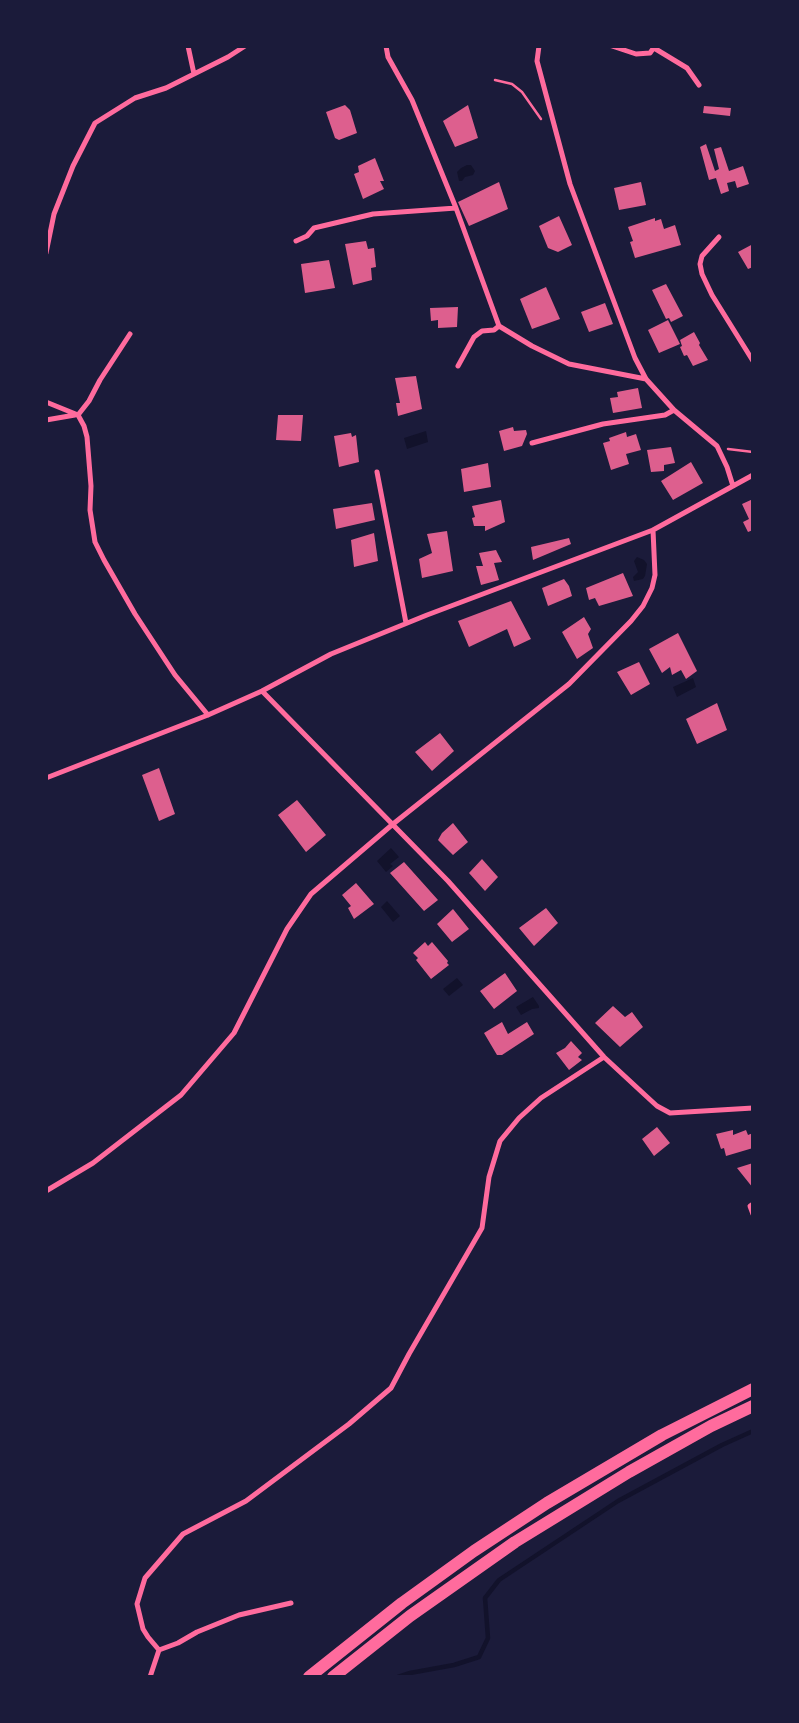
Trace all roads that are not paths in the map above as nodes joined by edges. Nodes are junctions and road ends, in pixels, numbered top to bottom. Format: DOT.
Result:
graph roads {
  1 [pos="188,46"];
  2 [pos="245,46"];
  3 [pos="386,46"];
  4 [pos="540,46"];
  5 [pos="612,46"];
  6 [pos="654,47"];
  7 [pos="194,74"];
  8 [pos="699,85"];
  9 [pos="456,208"];
  10 [pos="719,237"];
  11 [pos="296,241"];
  12 [pos="46,253"];
  13 [pos="499,326"];
  14 [pos="130,334"];
  15 [pos="753,361"];
  16 [pos="458,366"];
  17 [pos="646,379"];
  18 [pos="46,402"];
  19 [pos="674,410"];
  20 [pos="78,415"];
  21 [pos="46,420"];
  22 [pos="532,443"];
  23 [pos="377,472"];
  24 [pos="753,475"];
  25 [pos="733,486"];
  26 [pos="653,530"];
  27 [pos="406,624"];
  28 [pos="262,691"];
  29 [pos="208,715"];
  30 [pos="46,778"];
  31 [pos="393,824"];
  32 [pos="604,1057"];
  33 [pos="753,1108"];
  34 [pos="46,1190"];
  35 [pos="753,1204"];
  36 [pos="753,1214"];
  37 [pos="753,1388"];
  38 [pos="753,1406"];
  39 [pos="292,1603"];
  40 [pos="159,1650"];
  41 [pos="150,1677"];
  42 [pos="309,1677"];
  43 [pos="333,1677"];
  1 -- 7 [label="street"];
  2 -- 7 [label="street"];
  3 -- 9 [label="street"];
  4 -- 17 [label="street"];
  5 -- 6 [label="street"];
  6 -- 8 [label="street"];
  7 -- 12 [label="street"];
  9 -- 11 [label="street"];
  9 -- 13 [label="street"];
  10 -- 15 [label="street"];
  13 -- 16 [label="street"];
  13 -- 17 [label="street"];
  14 -- 20 [label="street"];
  17 -- 19 [label="street"];
  18 -- 20 [label="street"];
  19 -- 22 [label="street"];
  19 -- 25 [label="street"];
  20 -- 21 [label="street"];
  20 -- 29 [label="street"];
  23 -- 27 [label="street"];
  24 -- 25 [label="street"];
  25 -- 26 [label="street"];
  26 -- 27 [label="street"];
  26 -- 31 [label="street"];
  27 -- 28 [label="street"];
  28 -- 29 [label="street"];
  28 -- 31 [label="street"];
  29 -- 30 [label="street"];
  31 -- 32 [label="street"];
  31 -- 34 [label="street"];
  32 -- 33 [label="street"];
  32 -- 40 [label="street"];
  35 -- 36 [label="street"];
  37 -- 42 [label="main road"];
  38 -- 43 [label="main road"];
  39 -- 40 [label="street"];
  40 -- 41 [label="street"];
}
